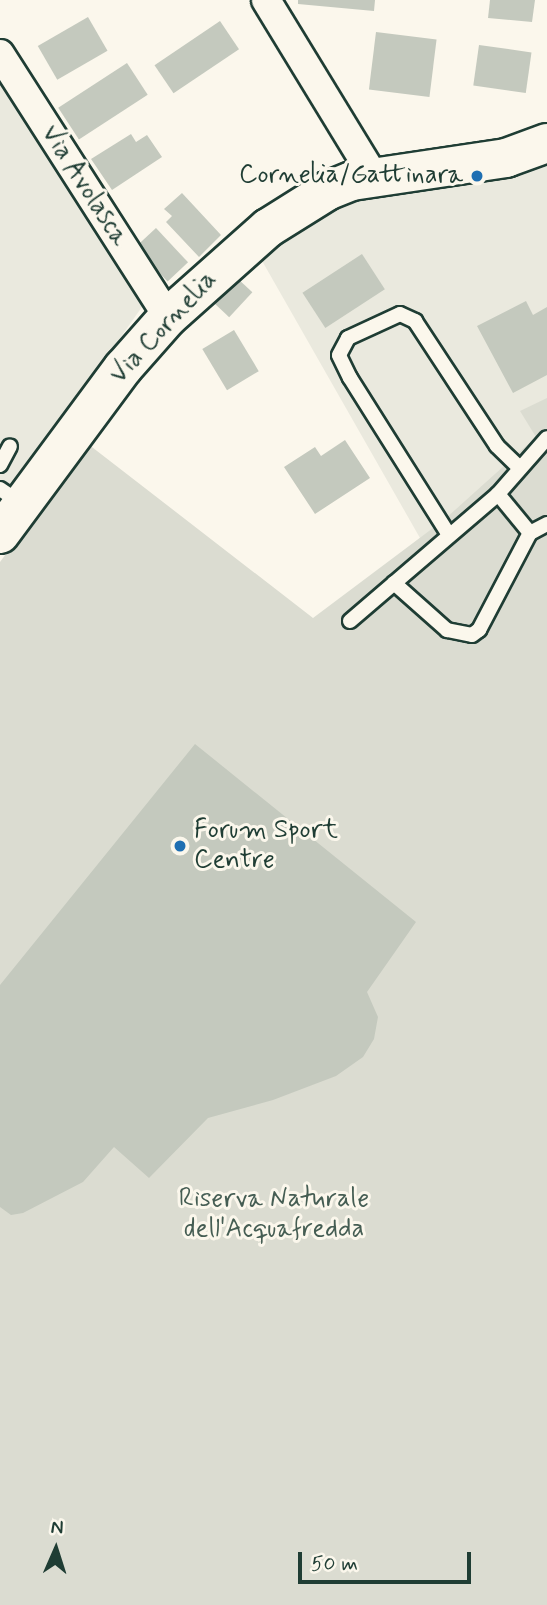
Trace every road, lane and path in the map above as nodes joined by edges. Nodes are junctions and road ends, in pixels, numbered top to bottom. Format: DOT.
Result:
graph roads {
  1 [pos="266,0"];
  2 [pos="0,54"];
  3 [pos="546,145"];
  4 [pos="374,177"];
  5 [pos="168,317"];
  6 [pos="547,438"];
  7 [pos="10,446"];
  8 [pos="0,465"];
  9 [pos="519,467"];
  10 [pos="498,494"];
  11 [pos="11,496"];
  12 [pos="547,524"];
  13 [pos="530,533"];
  14 [pos="0,534"];
  15 [pos="449,535"];
  16 [pos="394,583"];
  17 [pos="350,621"];
  1 -- 4 [label="street"];
  2 -- 5 [label="street, Via Avolasca"];
  3 -- 4 [label="street, Via Cornelia"];
  4 -- 5 [label="street, Via Cornelia"];
  5 -- 11 [label="street, Via Cornelia"];
  6 -- 9 [label="lane"];
  7 -- 8 [label="lane"];
  9 -- 10 [label="lane"];
  9 -- 15 [label="lane"];
  10 -- 13 [label="lane"];
  10 -- 15 [label="lane"];
  11 -- 14 [label="street, Via Cornelia"];
  12 -- 13 [label="lane"];
  13 -- 16 [label="lane"];
  15 -- 16 [label="lane"];
  16 -- 17 [label="lane"];
}
